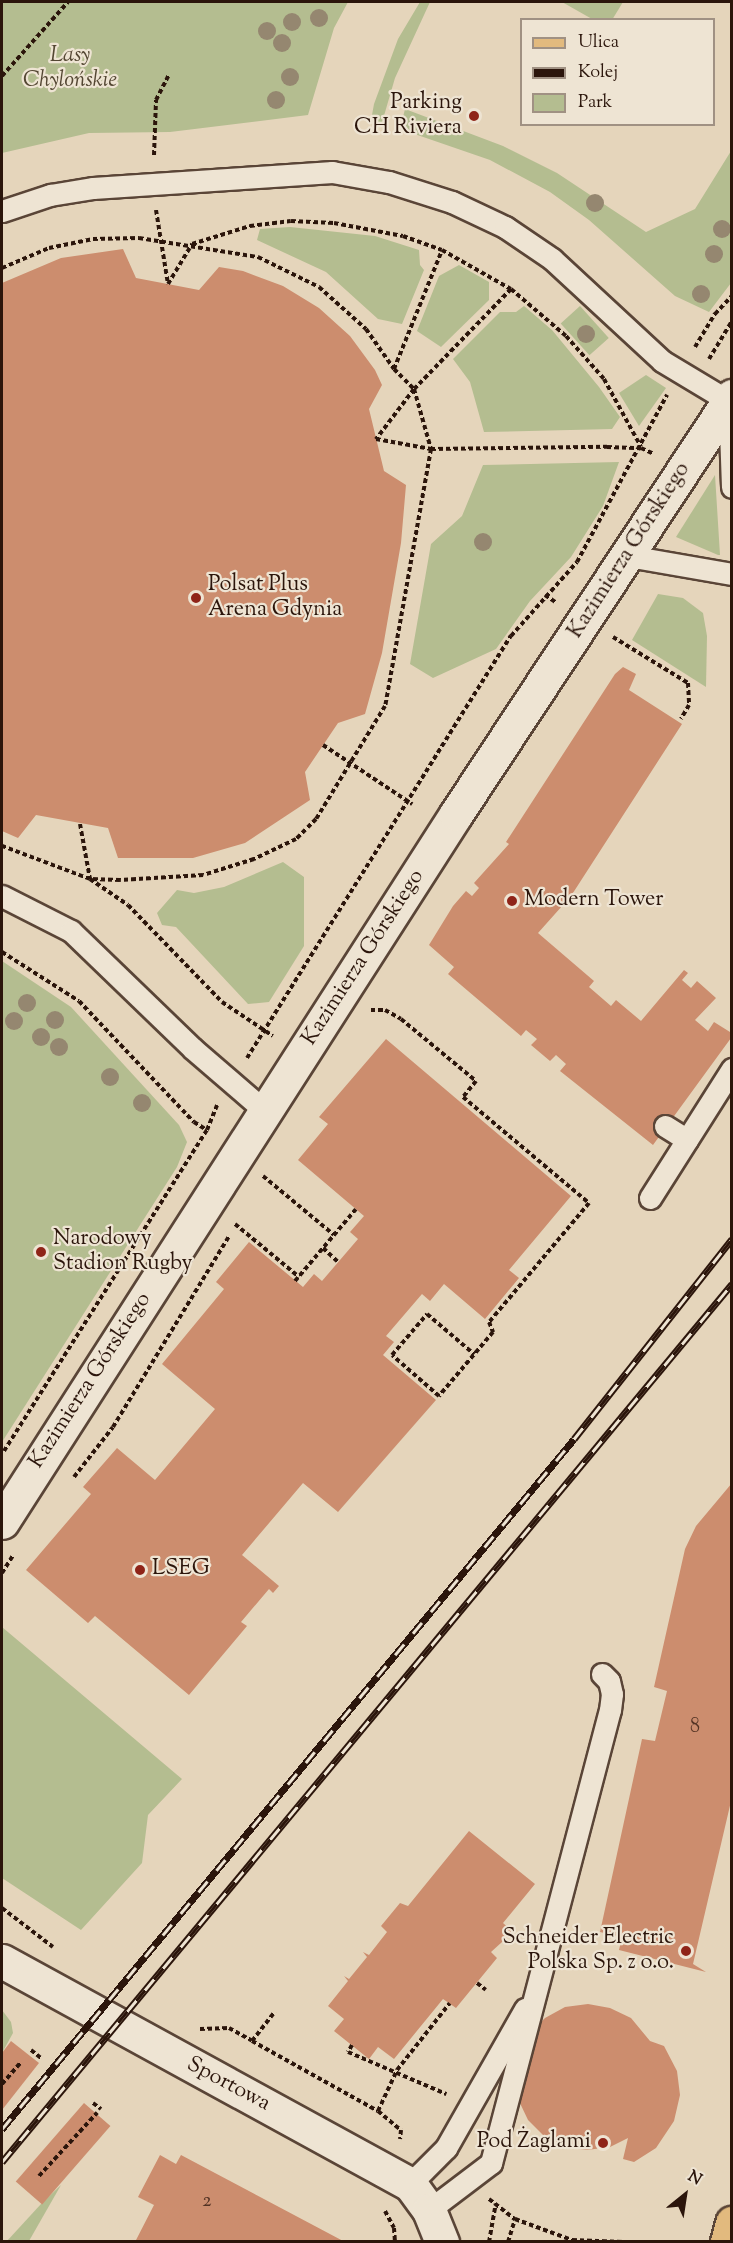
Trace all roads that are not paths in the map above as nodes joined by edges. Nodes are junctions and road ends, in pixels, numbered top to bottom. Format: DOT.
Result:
graph roads {
  1 [pos="2,211"];
  2 [pos="731,400"];
  3 [pos="732,487"];
  4 [pos="628,556"];
  5 [pos="732,573"];
  6 [pos="2,896"];
  7 [pos="732,1069"];
  8 [pos="266,1111"];
  9 [pos="665,1126"];
  10 [pos="687,1140"];
  11 [pos="650,1198"];
  12 [pos="2,1522"];
  13 [pos="602,1674"];
  14 [pos="2,1961"];
  15 [pos="540,1982"];
  16 [pos="431,2221"];
  17 [pos="732,2223"];
  18 [pos="727,2241"];
  1 -- 2 [label="lane"];
  2 -- 3 [label="lane"];
  2 -- 4 [label="street, Kazimierza Górskiego"];
  4 -- 5 [label="lane"];
  4 -- 8 [label="street, Kazimierza Górskiego"];
  6 -- 8 [label="lane"];
  7 -- 10 [label="lane"];
  8 -- 12 [label="street, Kazimierza Górskiego"];
  9 -- 10 [label="lane"];
  10 -- 11 [label="lane"];
  13 -- 15 [label="lane"];
  14 -- 16 [label="street, Sportowa"];
  15 -- 16 [label="lane"];
  15 -- 16 [label="lane"];
  17 -- 18 [label="main road"];
}
